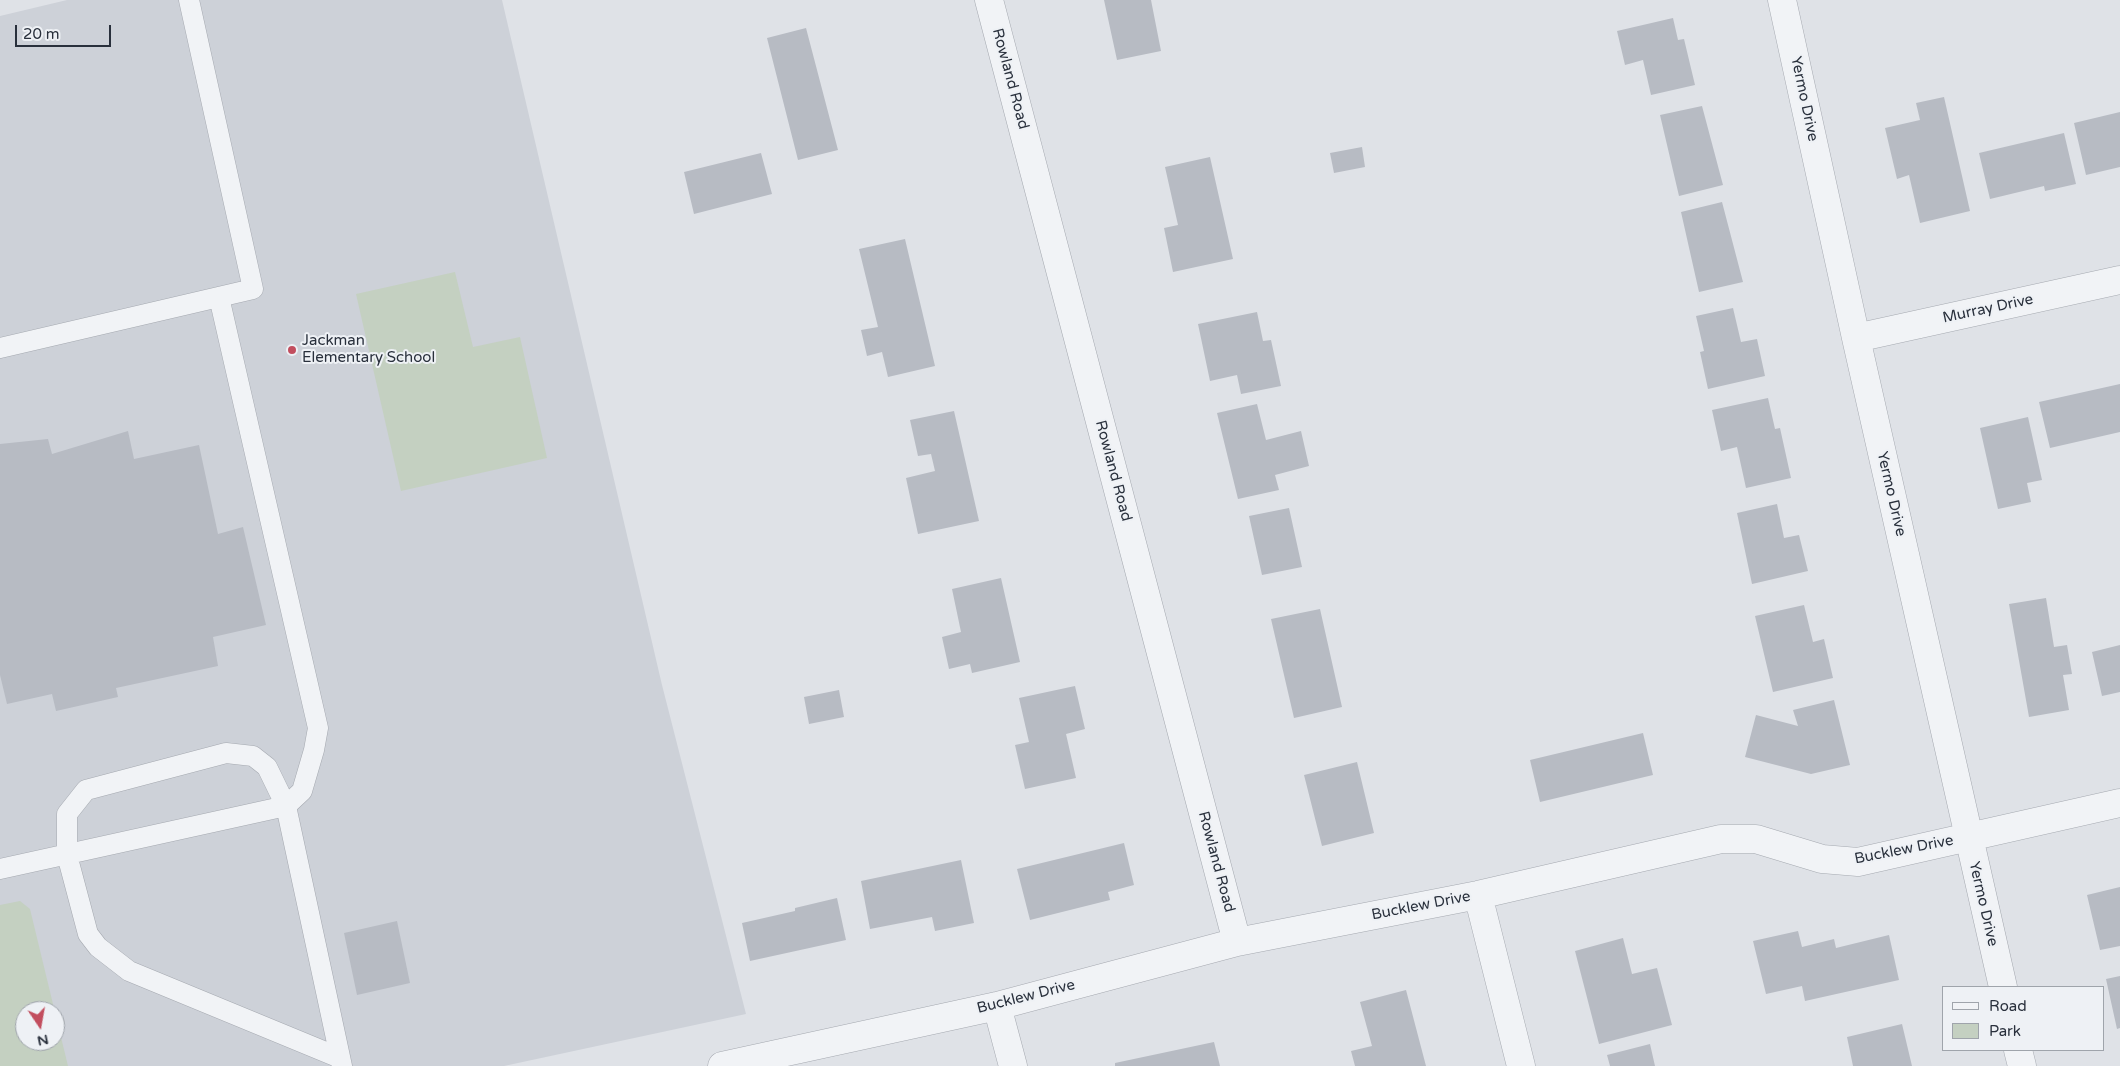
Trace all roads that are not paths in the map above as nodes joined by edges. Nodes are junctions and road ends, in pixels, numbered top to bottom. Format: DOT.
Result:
graph roads {
  1 [pos="189,0"];
  2 [pos="989,0"];
  3 [pos="1782,0"];
  4 [pos="2120,280"];
  5 [pos="219,297"];
  6 [pos="1856,338"];
  7 [pos="0,348"];
  8 [pos="2120,803"];
  9 [pos="286,806"];
  10 [pos="1967,837"];
  11 [pos="67,854"];
  12 [pos="0,869"];
  13 [pos="1478,896"];
  14 [pos="1237,942"];
  15 [pos="2003,986"];
  16 [pos="997,1006"];
  17 [pos="2018,1051"];
  18 [pos="341,1062"];
  19 [pos="722,1066"];
  20 [pos="1013,1066"];
  21 [pos="1521,1066"];
  22 [pos="2022,1066"];
  1 -- 5 [label="lane"];
  2 -- 14 [label="street, Rowland Road"];
  3 -- 6 [label="street, Yermo Drive"];
  4 -- 6 [label="street, Murray Drive"];
  5 -- 7 [label="lane"];
  5 -- 9 [label="lane"];
  6 -- 10 [label="street, Yermo Drive"];
  8 -- 10 [label="street, Bucklew Drive"];
  9 -- 11 [label="lane"];
  9 -- 11 [label="lane"];
  9 -- 18 [label="lane"];
  10 -- 13 [label="street, Bucklew Drive"];
  10 -- 15 [label="street, Yermo Drive"];
  11 -- 12 [label="lane"];
  11 -- 18 [label="lane"];
  13 -- 14 [label="street, Bucklew Drive"];
  13 -- 21 [label="street"];
  14 -- 16 [label="street, Bucklew Drive"];
  16 -- 19 [label="street, Bucklew Drive"];
  16 -- 20 [label="street"];
  17 -- 22 [label="street"];
}
